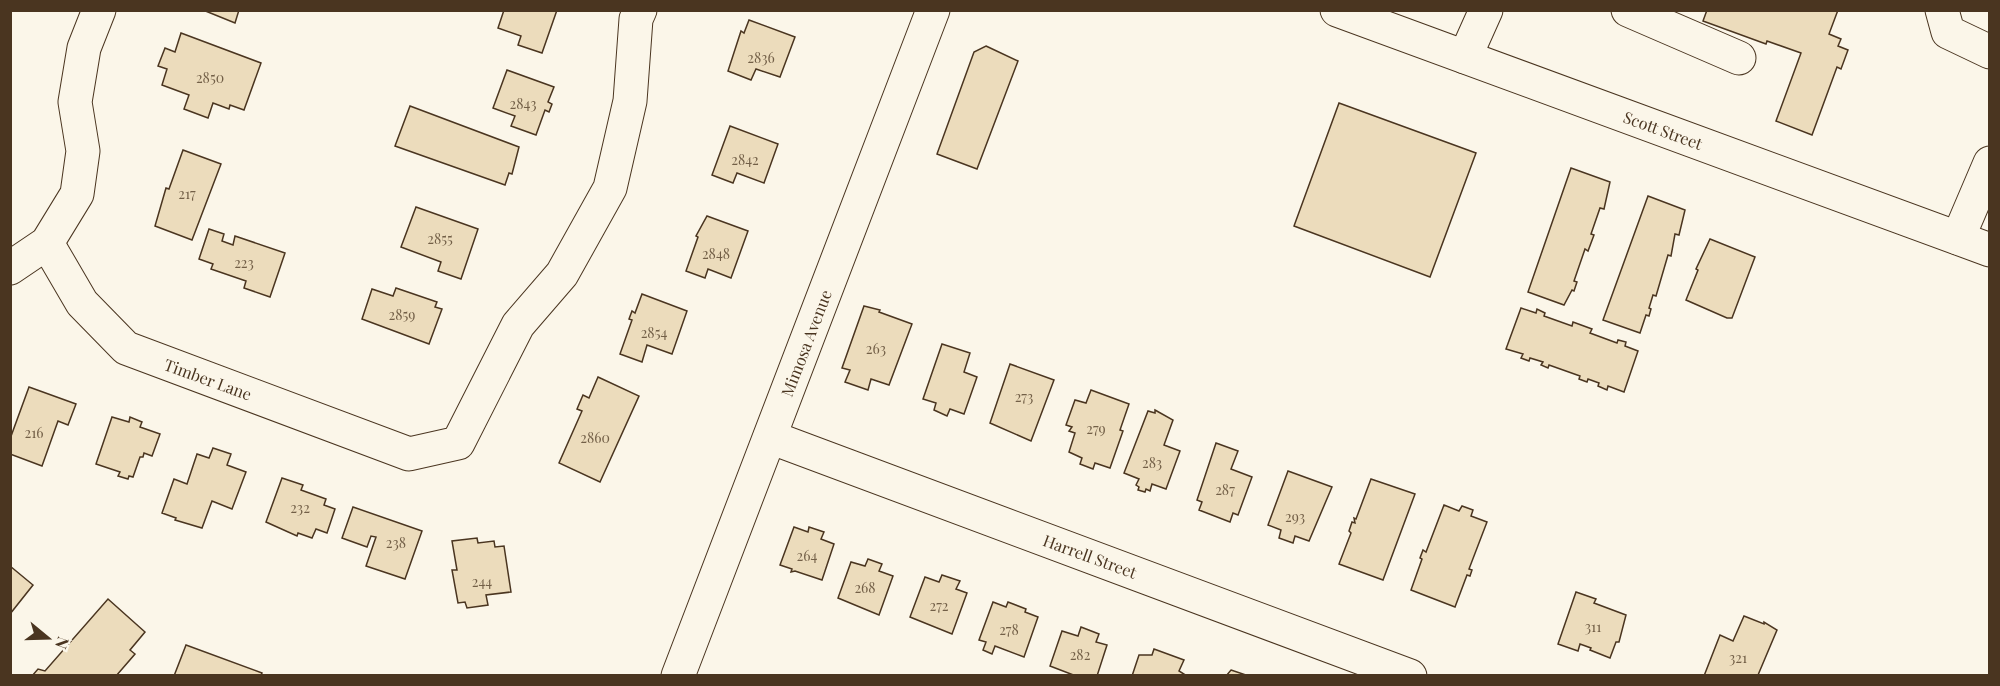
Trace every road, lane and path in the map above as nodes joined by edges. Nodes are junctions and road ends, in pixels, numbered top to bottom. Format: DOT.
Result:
graph roads {
  1 [pos="99,10"];
  2 [pos="640,10"];
  3 [pos="933,10"];
  4 [pos="1337,10"];
  5 [pos="1486,10"];
  6 [pos="1628,10"];
  7 [pos="1942,10"];
  8 [pos="1989,52"];
  9 [pos="1465,57"];
  10 [pos="1739,58"];
  11 [pos="1989,163"];
  12 [pos="1958,238"];
  13 [pos="47,243"];
  14 [pos="1989,250"];
  15 [pos="10,268"];
  16 [pos="770,437"];
  17 [pos="678,675"];
  18 [pos="1410,675"];
  1 -- 13 [label="street"];
  2 -- 13 [label="street, Timber Lane"];
  3 -- 16 [label="street, Mimosa Avenue"];
  4 -- 9 [label="street, Scott Street"];
  5 -- 9 [label="street"];
  6 -- 10 [label="street"];
  7 -- 8 [label="street"];
  9 -- 12 [label="street, Scott Street"];
  11 -- 12 [label="street"];
  12 -- 14 [label="street, Scott Street"];
  13 -- 15 [label="street"];
  16 -- 17 [label="street, Mimosa Avenue"];
  16 -- 18 [label="street, Harrell Street"];
}
